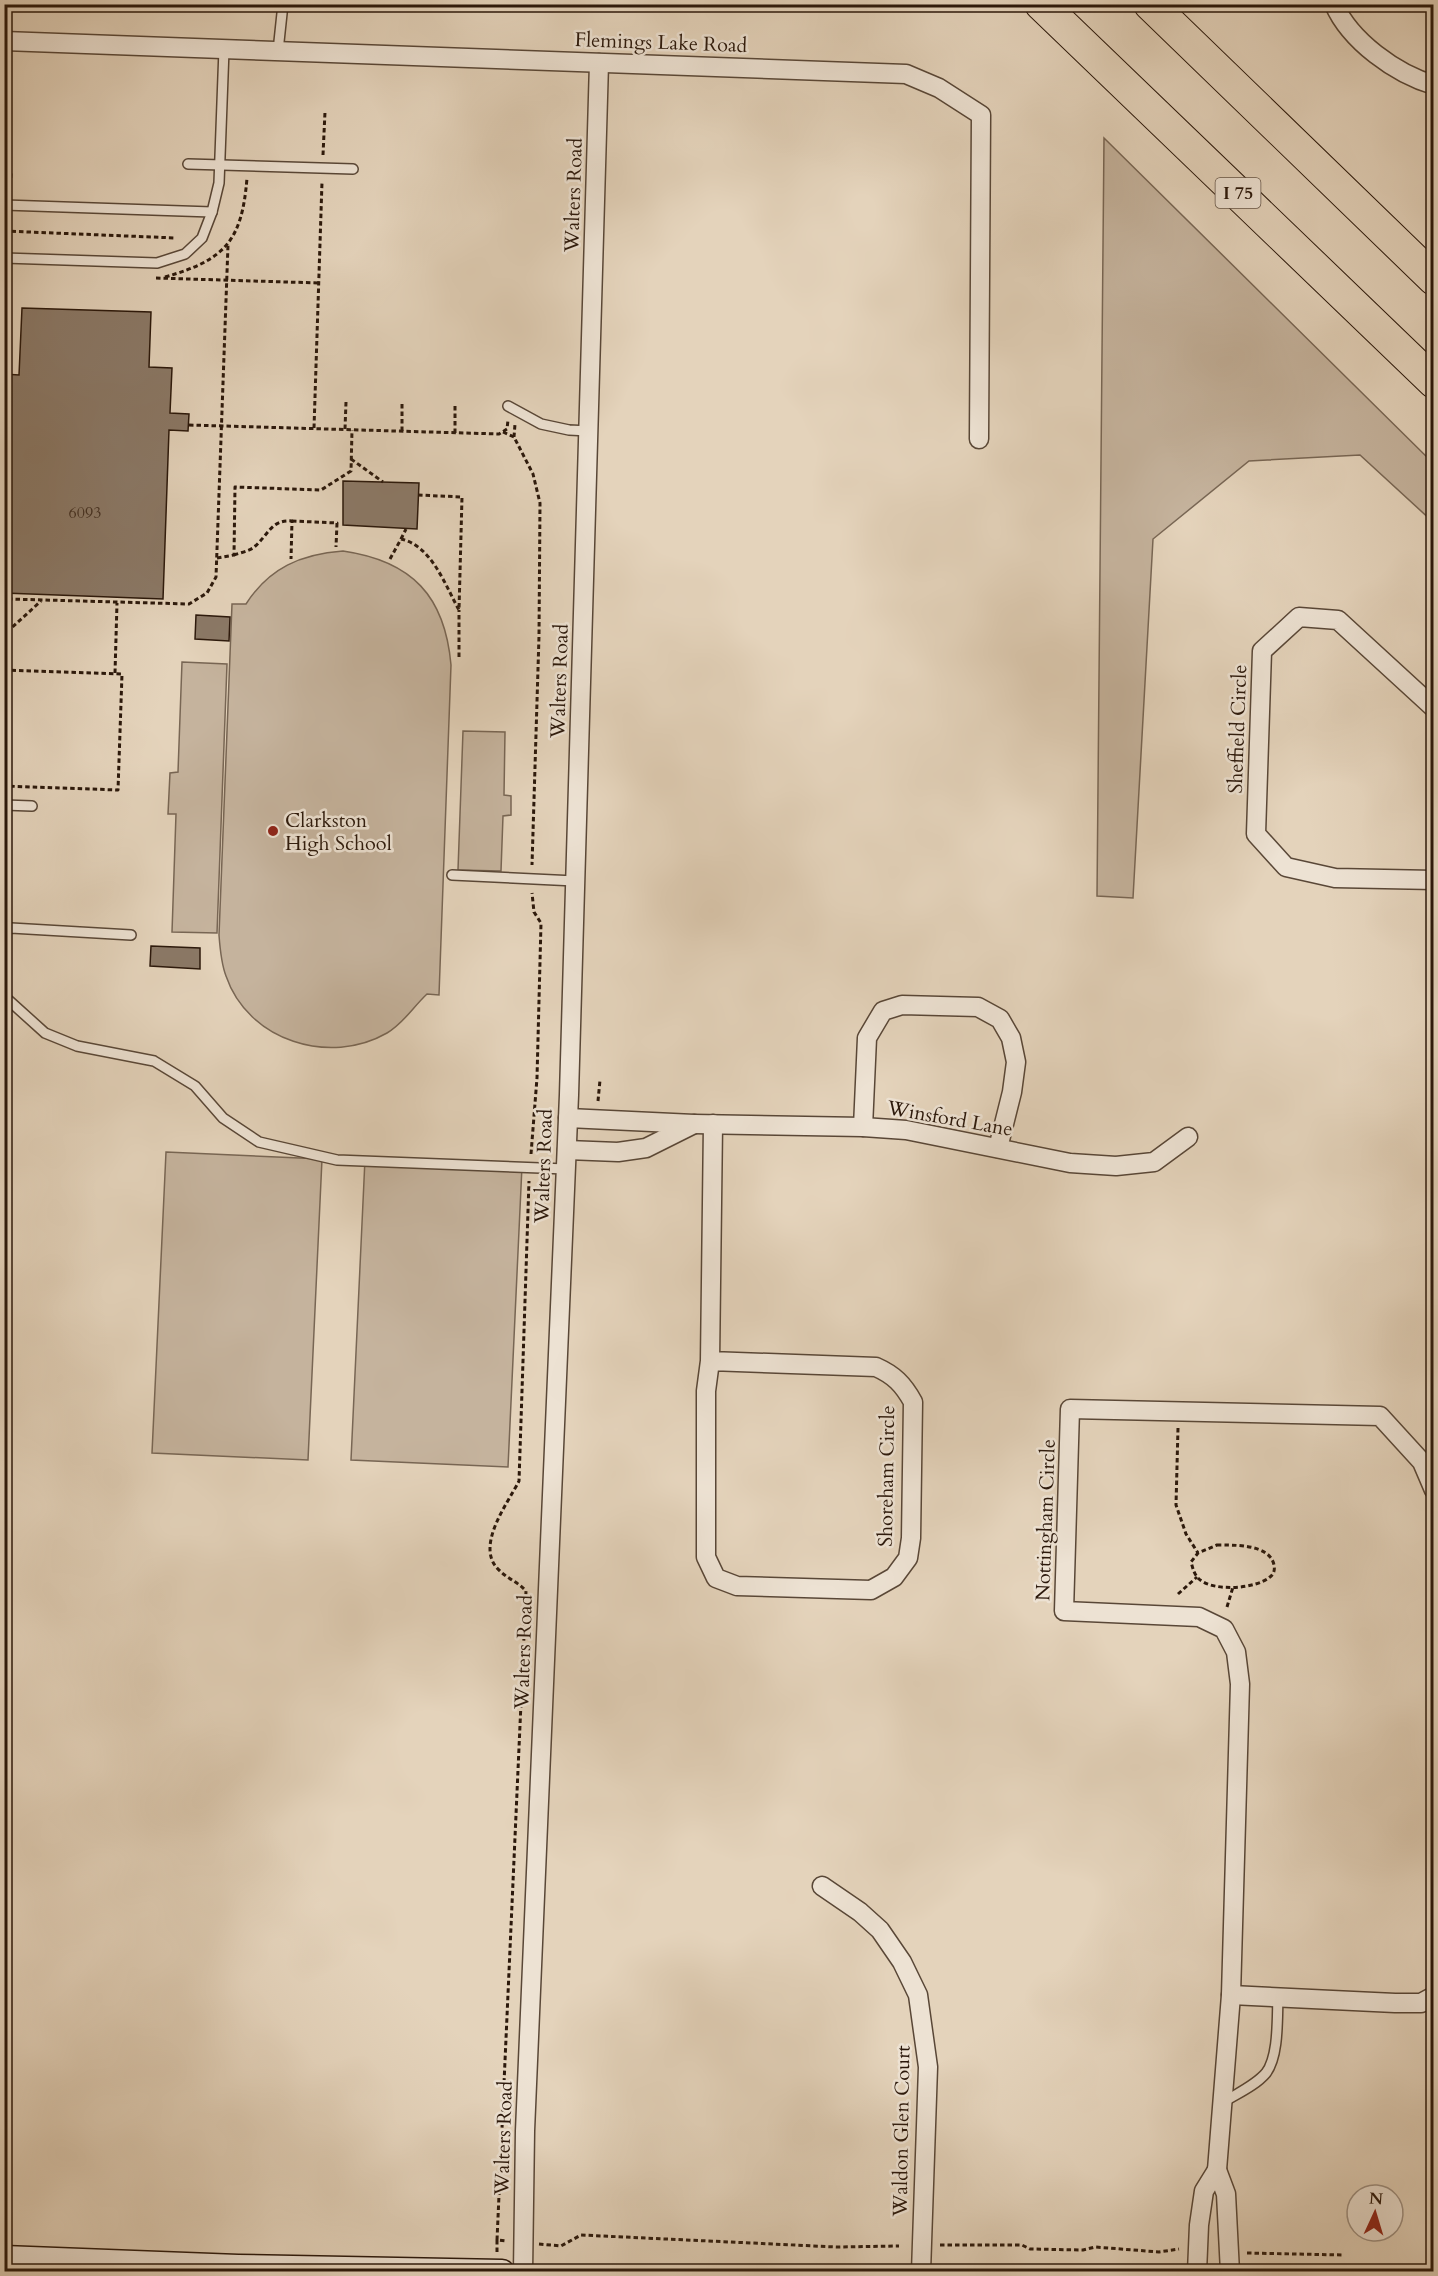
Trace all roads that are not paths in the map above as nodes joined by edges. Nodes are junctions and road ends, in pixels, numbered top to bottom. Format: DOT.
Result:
graph roads {
  1 [pos="283,4"];
  2 [pos="1041,4"];
  3 [pos="1150,4"];
  4 [pos="1334,4"];
  5 [pos="4,41"];
  6 [pos="224,49"];
  7 [pos="278,51"];
  8 [pos="599,63"];
  9 [pos="1428,83"];
  10 [pos="188,164"];
  11 [pos="220,165"];
  12 [pos="353,169"];
  13 [pos="4,205"];
  14 [pos="212,212"];
  15 [pos="4,258"];
  16 [pos="1434,279"];
  17 [pos="1434,381"];
  18 [pos="508,406"];
  19 [pos="589,430"];
  20 [pos="979,439"];
  21 [pos="1434,708"];
  22 [pos="4,805"];
  23 [pos="32,806"];
  24 [pos="452,875"];
  25 [pos="1434,880"];
  26 [pos="575,881"];
  27 [pos="4,931"];
  28 [pos="131,935"];
  29 [pos="4,996"];
  30 [pos="568,1118"];
  31 [pos="694,1124"];
  32 [pos="713,1124"];
  33 [pos="863,1127"];
  34 [pos="1188,1137"];
  35 [pos="998,1148"];
  36 [pos="567,1150"];
  37 [pos="566,1169"];
  38 [pos="710,1361"];
  39 [pos="1434,1490"];
  40 [pos="822,1886"];
  41 [pos="1231,1995"];
  42 [pos="1434,1996"];
  43 [pos="1278,1997"];
  44 [pos="1222,2103"];
  45 [pos="1217,2170"];
  46 [pos="4,2258"];
  47 [pos="238,2269"];
  48 [pos="502,2271"];
  49 [pos="523,2271"];
  50 [pos="921,2271"];
  51 [pos="1197,2271"];
  52 [pos="1230,2271"];
  1 -- 7 [label="lane"];
  2 -- 17 [label="highway, I 75"];
  3 -- 16 [label="highway"];
  4 -- 9 [label="street"];
  5 -- 6 [label="street, Flemings Lake Road"];
  6 -- 7 [label="street, Flemings Lake Road"];
  6 -- 11 [label="lane"];
  7 -- 8 [label="street, Flemings Lake Road"];
  8 -- 19 [label="street, Walters Road"];
  8 -- 20 [label="street, Flemings Lake Road"];
  10 -- 11 [label="lane"];
  11 -- 12 [label="lane"];
  11 -- 14 [label="lane"];
  13 -- 14 [label="lane"];
  14 -- 15 [label="lane"];
  18 -- 19 [label="lane"];
  19 -- 26 [label="street, Walters Road"];
  21 -- 25 [label="street, Sheffield Circle"];
  22 -- 23 [label="lane"];
  24 -- 26 [label="lane"];
  26 -- 30 [label="street, Walters Road"];
  27 -- 28 [label="lane"];
  29 -- 37 [label="lane"];
  30 -- 31 [label="street, Winsford Lane"];
  30 -- 36 [label="street, Walters Road"];
  31 -- 32 [label="street, Winsford Lane"];
  31 -- 36 [label="street, Winsford Lane"];
  32 -- 33 [label="street, Winsford Lane"];
  32 -- 38 [label="street, Shoreham Circle"];
  33 -- 35 [label="street, Winsford Lane"];
  33 -- 35 [label="street"];
  34 -- 35 [label="street, Winsford Lane"];
  36 -- 37 [label="street, Walters Road"];
  37 -- 49 [label="street, Walters Road"];
  38 -- 38 [label="street, Shoreham Circle"];
  39 -- 41 [label="street, Nottingham Circle"];
  40 -- 50 [label="street, Waldon Glen Court"];
  41 -- 43 [label="street"];
  41 -- 44 [label="street, Nottingham Circle"];
  42 -- 43 [label="street"];
  43 -- 44 [label="lane"];
  44 -- 45 [label="street, Nottingham Circle"];
  45 -- 51 [label="street, Nottingham Circle"];
  45 -- 52 [label="street, Nottingham Circle"];
  46 -- 47 [label="street"];
  47 -- 48 [label="street"];
}
